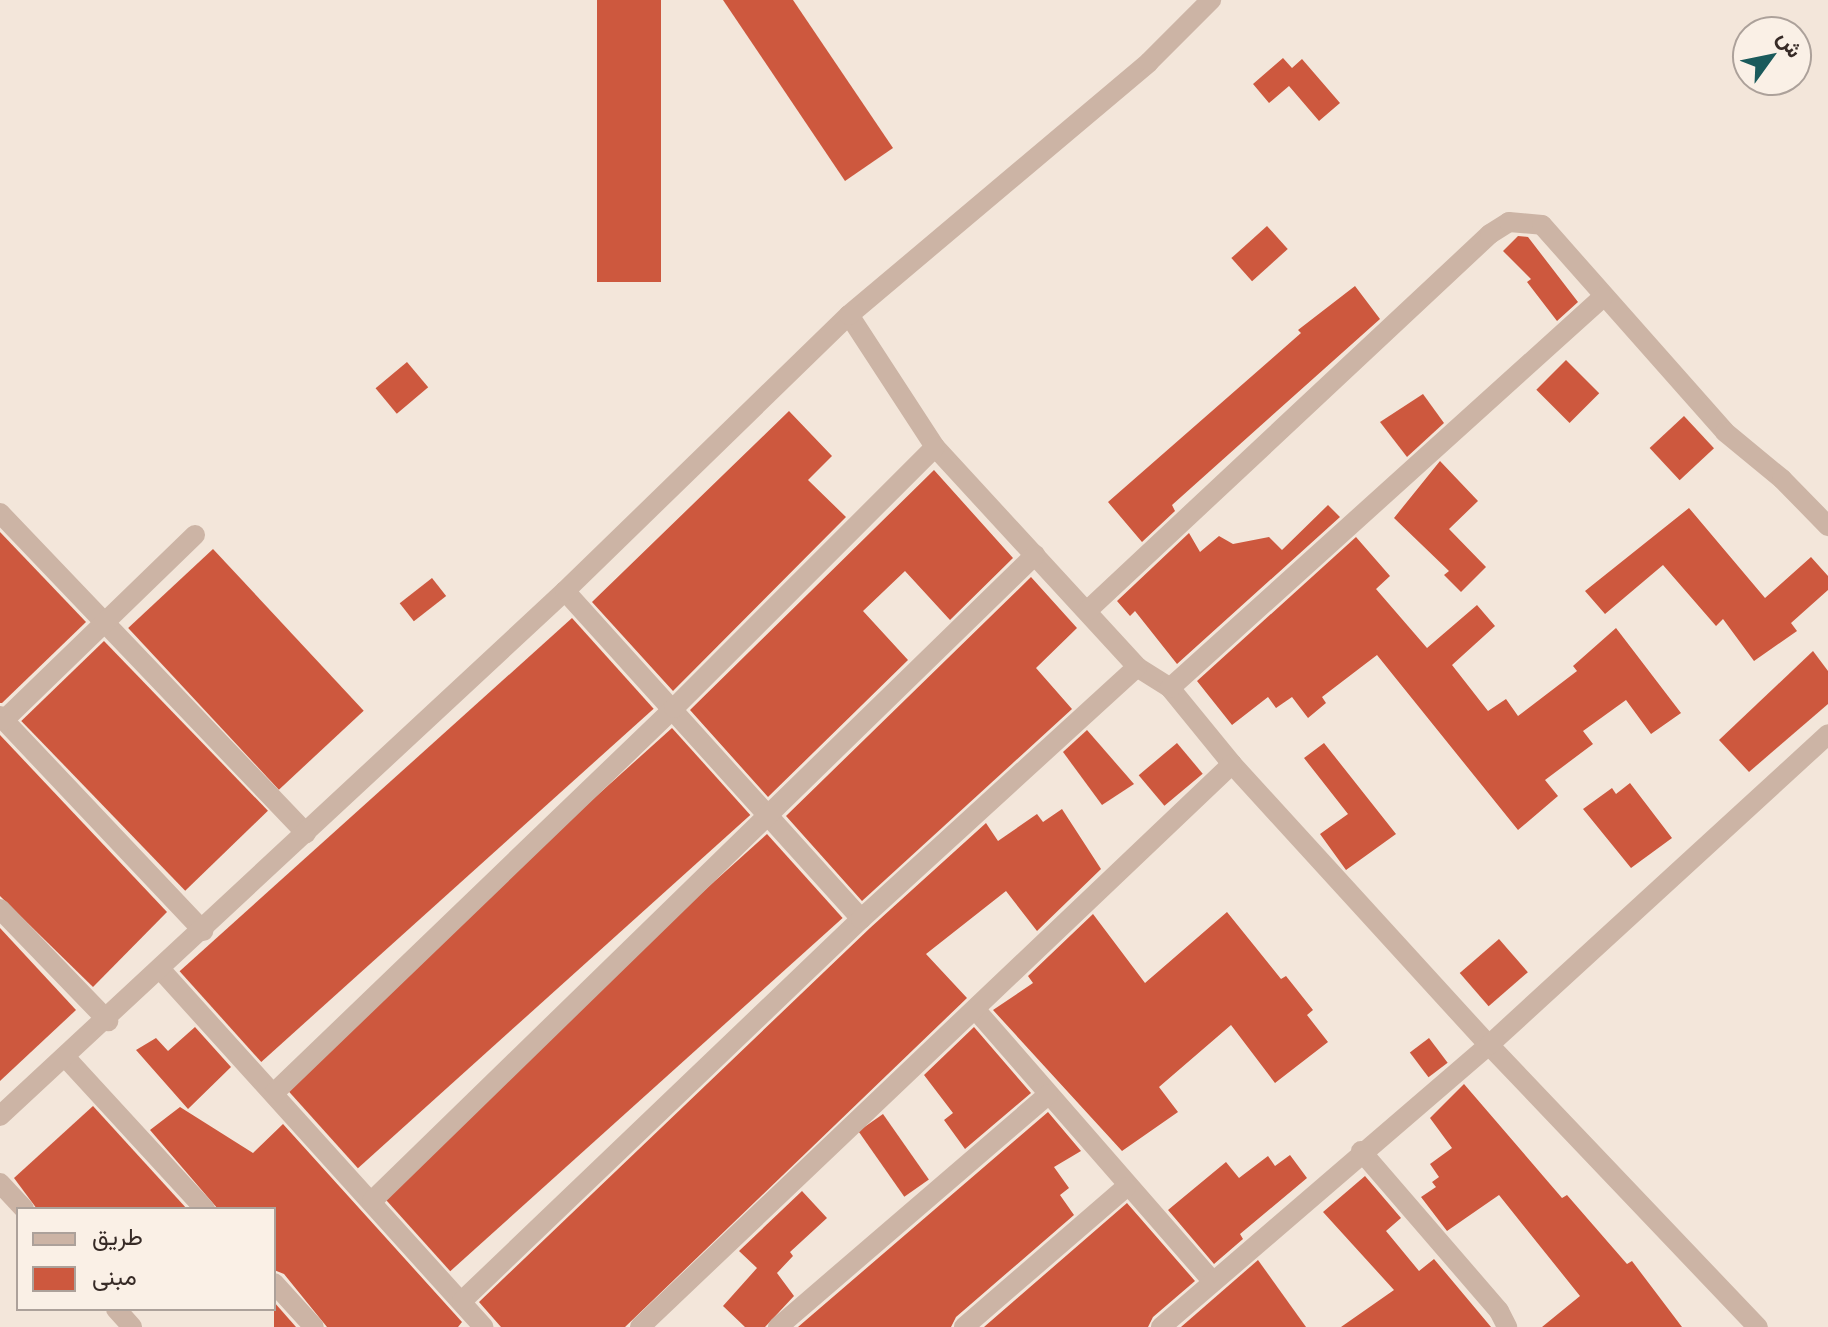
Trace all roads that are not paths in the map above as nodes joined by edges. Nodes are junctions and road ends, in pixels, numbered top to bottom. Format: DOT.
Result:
graph roads {
  1 [pos="1211,0"];
  2 [pos="1603,297"];
  3 [pos="849,315"];
  4 [pos="935,447"];
  5 [pos="0,513"];
  6 [pos="1828,526"];
  7 [pos="195,535"];
  8 [pos="1035,555"];
  9 [pos="565,591"];
  10 [pos="1087,611"];
  11 [pos="107,626"];
  12 [pos="1137,667"];
  13 [pos="1170,688"];
  14 [pos="674,708"];
  15 [pos="2,718"];
  16 [pos="1828,734"];
  17 [pos="1232,764"];
  18 [pos="768,811"];
  19 [pos="306,833"];
  20 [pos="0,909"];
  21 [pos="861,919"];
  22 [pos="203,931"];
  23 [pos="161,970"];
  24 [pos="975,1009"];
  25 [pos="108,1021"];
  26 [pos="1489,1045"];
  27 [pos="67,1059"];
  28 [pos="274,1093"];
  29 [pos="1048,1095"];
  30 [pos="0,1116"];
  31 [pos="1361,1151"];
  32 [pos="0,1183"];
  33 [pos="1126,1187"];
  34 [pos="372,1201"];
  35 [pos="22,1207"];
  36 [pos="203,1207"];
  37 [pos="1213,1282"];
  38 [pos="276,1285"];
  39 [pos="462,1301"];
  40 [pos="118,1311"];
  41 [pos="1164,1326"];
  42 [pos="132,1327"];
  43 [pos="314,1327"];
  44 [pos="484,1327"];
  45 [pos="640,1327"];
  46 [pos="778,1327"];
  47 [pos="964,1327"];
  48 [pos="1507,1327"];
  49 [pos="1758,1327"];
  1 -- 3 [label="street"];
  2 -- 6 [label="street"];
  2 -- 10 [label="street"];
  2 -- 13 [label="street"];
  3 -- 4 [label="street"];
  3 -- 9 [label="street"];
  4 -- 8 [label="street"];
  4 -- 14 [label="street"];
  5 -- 11 [label="street"];
  7 -- 11 [label="street"];
  8 -- 10 [label="street"];
  8 -- 18 [label="street"];
  9 -- 14 [label="street"];
  9 -- 19 [label="street"];
  10 -- 12 [label="street"];
  11 -- 15 [label="street"];
  11 -- 19 [label="street"];
  12 -- 13 [label="street"];
  12 -- 21 [label="street"];
  13 -- 17 [label="street"];
  14 -- 18 [label="street"];
  14 -- 28 [label="street"];
  15 -- 22 [label="street"];
  16 -- 26 [label="street"];
  17 -- 24 [label="street"];
  17 -- 26 [label="street"];
  18 -- 21 [label="street"];
  18 -- 34 [label="street"];
  19 -- 22 [label="street"];
  20 -- 25 [label="street"];
  21 -- 39 [label="street"];
  22 -- 23 [label="street"];
  23 -- 25 [label="street"];
  23 -- 28 [label="street"];
  24 -- 29 [label="street"];
  24 -- 45 [label="street"];
  25 -- 27 [label="street"];
  26 -- 31 [label="street"];
  26 -- 49 [label="street"];
  27 -- 30 [label="street"];
  27 -- 36 [label="street"];
  28 -- 34 [label="street"];
  29 -- 33 [label="street"];
  29 -- 46 [label="street"];
  31 -- 37 [label="street"];
  31 -- 48 [label="street"];
  32 -- 35 [label="street"];
  33 -- 37 [label="street"];
  33 -- 47 [label="street"];
  34 -- 39 [label="street"];
  37 -- 41 [label="street"];
  38 -- 43 [label="street"];
  39 -- 44 [label="street"];
  40 -- 42 [label="street"];
}
